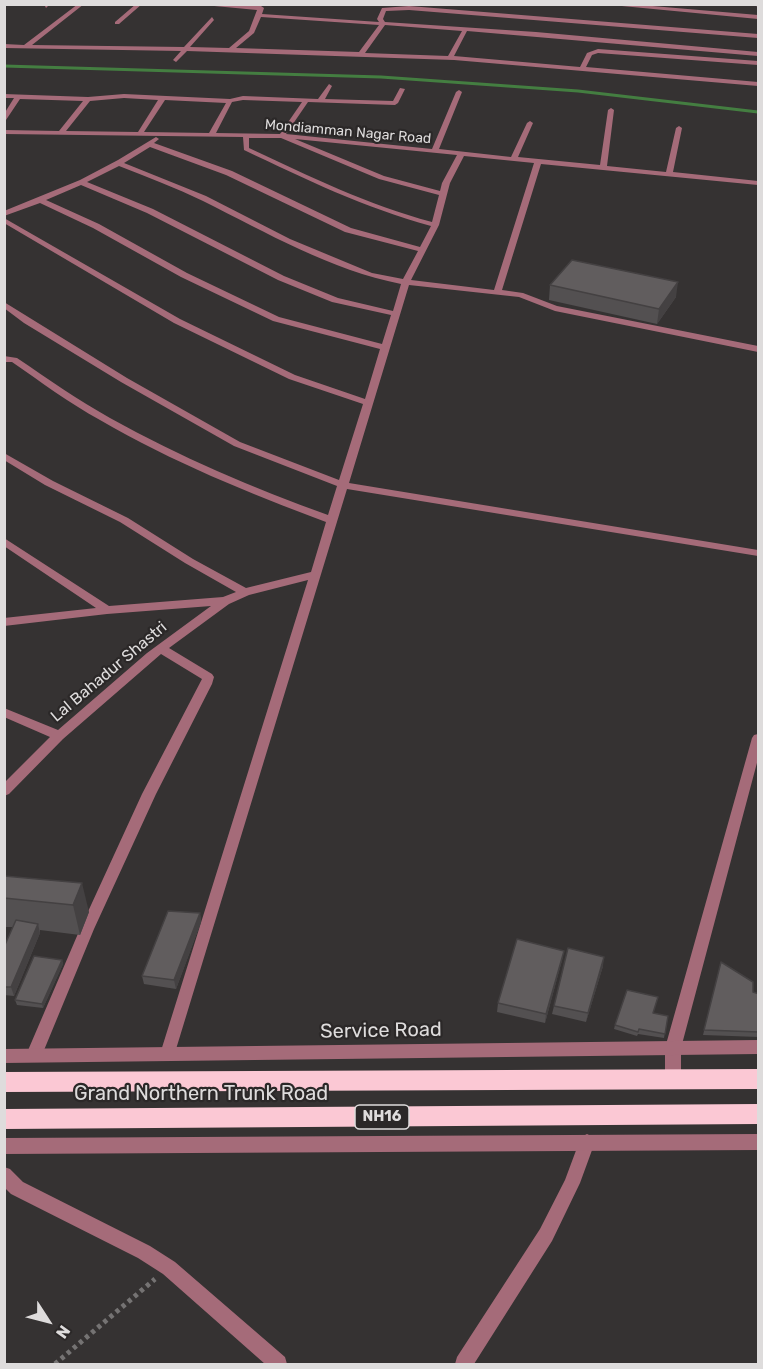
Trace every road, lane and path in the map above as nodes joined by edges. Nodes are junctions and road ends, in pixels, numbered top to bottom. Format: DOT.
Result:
graph roads {
  1 [pos="82,4"];
  2 [pos="140,4"];
  3 [pos="195,4"];
  4 [pos="603,4"];
  5 [pos="410,6"];
  6 [pos="635,7"];
  7 [pos="650,7"];
  8 [pos="261,9"];
  9 [pos="759,17"];
  10 [pos="212,19"];
  11 [pos="117,24"];
  12 [pos="383,24"];
  13 [pos="622,26"];
  14 [pos="465,30"];
  15 [pos="759,36"];
  16 [pos="4,46"];
  17 [pos="26,46"];
  18 [pos="185,49"];
  19 [pos="231,50"];
  20 [pos="361,54"];
  21 [pos="759,54"];
  22 [pos="450,58"];
  23 [pos="176,60"];
  24 [pos="759,63"];
  25 [pos="583,68"];
  26 [pos="759,84"];
  27 [pos="329,86"];
  28 [pos="402,89"];
  29 [pos="459,92"];
  30 [pos="4,96"];
  31 [pos="18,97"];
  32 [pos="88,99"];
  33 [pos="162,99"];
  34 [pos="230,100"];
  35 [pos="306,100"];
  36 [pos="320,101"];
  37 [pos="611,110"];
  38 [pos="4,121"];
  39 [pos="530,123"];
  40 [pos="679,128"];
  41 [pos="4,132"];
  42 [pos="60,134"];
  43 [pos="139,135"];
  44 [pos="161,135"];
  45 [pos="211,135"];
  46 [pos="246,135"];
  47 [pos="282,136"];
  48 [pos="149,144"];
  49 [pos="434,152"];
  50 [pos="461,155"];
  51 [pos="513,160"];
  52 [pos="538,162"];
  53 [pos="118,163"];
  54 [pos="603,168"];
  55 [pos="669,174"];
  56 [pos="81,182"];
  57 [pos="759,183"];
  58 [pos="444,194"];
  59 [pos="40,200"];
  60 [pos="4,214"];
  61 [pos="4,220"];
  62 [pos="435,225"];
  63 [pos="422,250"];
  64 [pos="406,282"];
  65 [pos="497,293"];
  66 [pos="4,304"];
  67 [pos="396,314"];
  68 [pos="385,348"];
  69 [pos="759,350"];
  70 [pos="4,358"];
  71 [pos="368,403"];
  72 [pos="4,456"];
  73 [pos="343,485"];
  74 [pos="332,520"];
  75 [pos="4,541"];
  76 [pos="759,553"];
  77 [pos="314,575"];
  78 [pos="245,592"];
  79 [pos="225,601"];
  80 [pos="108,610"];
  81 [pos="4,622"];
  82 [pos="161,649"];
  83 [pos="4,712"];
  84 [pos="59,736"];
  85 [pos="759,738"];
  86 [pos="4,791"];
  87 [pos="759,1047"];
  88 [pos="673,1048"];
  89 [pos="168,1054"];
  90 [pos="34,1055"];
  91 [pos="4,1056"];
  92 [pos="759,1078"];
  93 [pos="673,1079"];
  94 [pos="4,1082"];
  95 [pos="759,1114"];
  96 [pos="4,1119"];
  97 [pos="587,1142"];
  98 [pos="759,1142"];
  99 [pos="4,1146"];
  100 [pos="4,1175"];
  101 [pos="169,1268"];
  102 [pos="55,1365"];
  103 [pos="278,1365"];
  104 [pos="464,1365"];
  1 -- 17 [label="street"];
  2 -- 11 [label="street"];
  3 -- 8 [label="street"];
  4 -- 6 [label="street"];
  5 -- 12 [label="street"];
  5 -- 13 [label="street"];
  6 -- 7 [label="street"];
  6 -- 13 [label="street"];
  7 -- 9 [label="street"];
  8 -- 12 [label="street"];
  8 -- 19 [label="street"];
  10 -- 18 [label="street"];
  12 -- 14 [label="street"];
  12 -- 20 [label="street"];
  13 -- 15 [label="street"];
  14 -- 21 [label="street"];
  14 -- 22 [label="street"];
  16 -- 17 [label="street"];
  17 -- 18 [label="street"];
  18 -- 19 [label="street"];
  18 -- 23 [label="street"];
  19 -- 20 [label="street"];
  20 -- 22 [label="street"];
  22 -- 25 [label="street"];
  24 -- 25 [label="street"];
  25 -- 26 [label="street"];
  27 -- 36 [label="street"];
  28 -- 36 [label="street"];
  29 -- 49 [label="street"];
  30 -- 31 [label="street"];
  31 -- 32 [label="street"];
  31 -- 38 [label="street"];
  32 -- 33 [label="street"];
  32 -- 42 [label="street"];
  33 -- 34 [label="street"];
  33 -- 43 [label="street"];
  34 -- 35 [label="street"];
  34 -- 45 [label="street"];
  35 -- 36 [label="street"];
  35 -- 47 [label="street"];
  37 -- 54 [label="street"];
  39 -- 51 [label="street"];
  40 -- 55 [label="street"];
  41 -- 42 [label="street, Mondiamman Nagar Road"];
  42 -- 43 [label="street, Mondiamman Nagar Road"];
  43 -- 44 [label="street, Mondiamman Nagar Road"];
  44 -- 45 [label="street, Mondiamman Nagar Road"];
  44 -- 48 [label="street"];
  45 -- 46 [label="street, Mondiamman Nagar Road"];
  46 -- 47 [label="street, Mondiamman Nagar Road"];
  46 -- 62 [label="street"];
  47 -- 49 [label="street, Mondiamman Nagar Road"];
  47 -- 58 [label="street"];
  48 -- 53 [label="street"];
  48 -- 63 [label="street"];
  49 -- 50 [label="street, Mondiamman Nagar Road"];
  50 -- 51 [label="street, Mondiamman Nagar Road"];
  50 -- 58 [label="street"];
  51 -- 52 [label="street, Mondiamman Nagar Road"];
  52 -- 54 [label="street, Mondiamman Nagar Road"];
  52 -- 65 [label="street"];
  53 -- 56 [label="street"];
  53 -- 64 [label="street"];
  54 -- 55 [label="street, Mondiamman Nagar Road"];
  55 -- 57 [label="street, Mondiamman Nagar Road"];
  56 -- 59 [label="street"];
  56 -- 67 [label="street"];
  58 -- 62 [label="street"];
  59 -- 60 [label="street"];
  59 -- 68 [label="street"];
  61 -- 71 [label="street"];
  62 -- 63 [label="street"];
  63 -- 64 [label="street"];
  64 -- 65 [label="street"];
  64 -- 67 [label="street"];
  65 -- 69 [label="street"];
  66 -- 73 [label="street"];
  67 -- 68 [label="street"];
  68 -- 71 [label="street"];
  70 -- 74 [label="street"];
  71 -- 73 [label="street"];
  72 -- 78 [label="street"];
  73 -- 74 [label="street"];
  73 -- 76 [label="street"];
  74 -- 77 [label="street"];
  75 -- 80 [label="street"];
  77 -- 78 [label="street, Lal Bahadur Shastri"];
  77 -- 89 [label="street"];
  78 -- 79 [label="street, Lal Bahadur Shastri"];
  79 -- 80 [label="street"];
  79 -- 82 [label="street, Lal Bahadur Shastri"];
  80 -- 81 [label="street"];
  82 -- 84 [label="street, Lal Bahadur Shastri"];
  82 -- 90 [label="street"];
  83 -- 84 [label="street"];
  84 -- 86 [label="street, Lal Bahadur Shastri"];
  85 -- 88 [label="street"];
  87 -- 88 [label="street, Service Road"];
  88 -- 89 [label="street, Service Road"];
  88 -- 93 [label="street"];
  89 -- 90 [label="street, Service Road"];
  90 -- 91 [label="street, Service Road"];
  92 -- 93 [label="highway, Grand Northern Trunk Road"];
  93 -- 94 [label="highway, Grand Northern Trunk Road"];
  95 -- 96 [label="highway, Grand Northern Trunk Road / NH16"];
  97 -- 98 [label="street"];
  97 -- 99 [label="street"];
  97 -- 104 [label="street"];
  100 -- 101 [label="street"];
  101 -- 102 [label="path"];
  101 -- 103 [label="street"];
}
